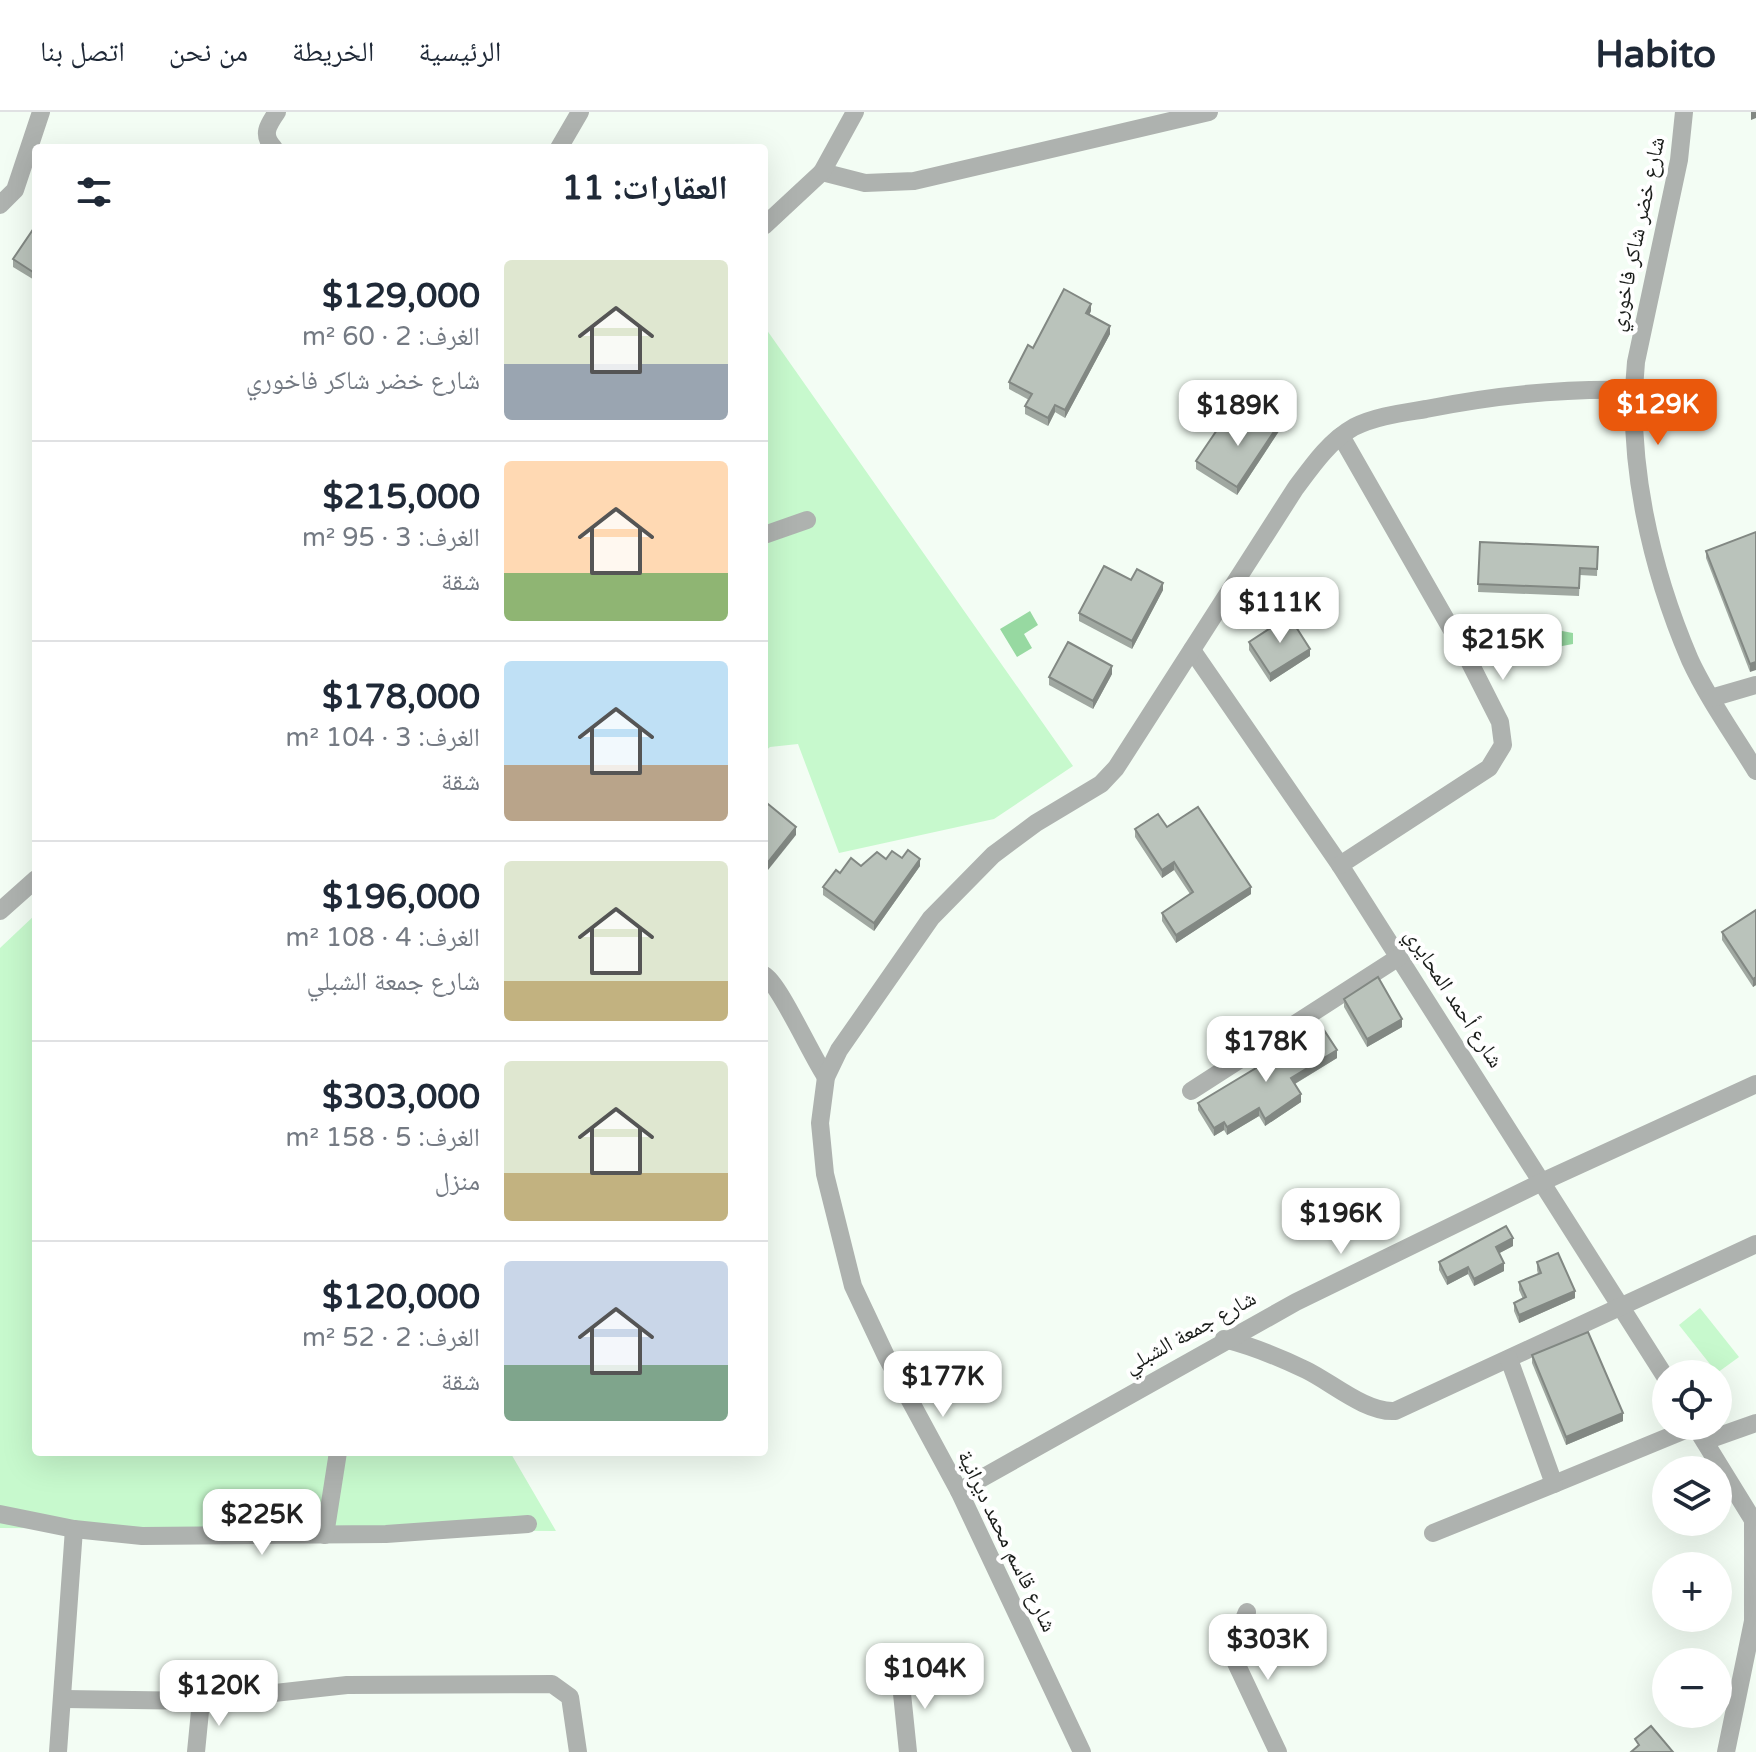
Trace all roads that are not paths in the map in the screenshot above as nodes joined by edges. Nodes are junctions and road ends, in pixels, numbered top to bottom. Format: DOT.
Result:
graph roads {
  1 [pos="41,112"];
  2 [pos="277,112"];
  3 [pos="580,112"];
  4 [pos="855,112"];
  5 [pos="1209,112"];
  6 [pos="1684,112"];
  7 [pos="270,144"];
  8 [pos="561,144"];
  9 [pos="822,172"];
  10 [pos="0,205"];
  11 [pos="768,222"];
  12 [pos="1633,390"];
  13 [pos="1341,436"];
  14 [pos="807,520"];
  15 [pos="768,534"];
  16 [pos="1192,650"];
  17 [pos="1756,685"];
  18 [pos="1711,698"];
  19 [pos="1756,771"];
  20 [pos="1340,865"];
  21 [pos="32,883"];
  22 [pos="0,911"];
  23 [pos="1399,957"];
  24 [pos="768,979"];
  25 [pos="826,1077"];
  26 [pos="1756,1084"];
  27 [pos="1191,1091"];
  28 [pos="1544,1181"];
  29 [pos="1756,1244"];
  30 [pos="1622,1305"];
  31 [pos="1224,1339"];
  32 [pos="1509,1359"];
  33 [pos="1655,1360"];
  34 [pos="1756,1423"];
  35 [pos="1732,1426"];
  36 [pos="1674,1440"];
  37 [pos="1704,1440"];
  38 [pos="337,1456"];
  39 [pos="1554,1484"];
  40 [pos="959,1491"];
  41 [pos="0,1514"];
  42 [pos="528,1524"];
  43 [pos="74,1529"];
  44 [pos="1433,1533"];
  45 [pos="325,1535"];
  46 [pos="1247,1612"];
  47 [pos="900,1674"];
  48 [pos="65,1699"];
  49 [pos="201,1701"];
  50 [pos="58,1752"];
  51 [pos="196,1752"];
  52 [pos="578,1752"];
  53 [pos="908,1752"];
  54 [pos="1082,1752"];
  55 [pos="1278,1752"];
  56 [pos="1726,1752"];
  1 -- 10 [label="street"];
  2 -- 7 [label="street"];
  3 -- 8 [label="street"];
  4 -- 9 [label="street"];
  5 -- 9 [label="street"];
  6 -- 12 [label="street, شارع خضر شاكر فاخوري"];
  9 -- 11 [label="street"];
  12 -- 13 [label="street"];
  12 -- 18 [label="street, شارع خضر شاكر فاخوري"];
  13 -- 16 [label="street, شارع قاسم محمد ديرانية"];
  13 -- 20 [label="street"];
  14 -- 15 [label="street"];
  16 -- 20 [label="street, شارع أحمد المحايري"];
  16 -- 25 [label="street, شارع قاسم محمد ديرانية"];
  17 -- 18 [label="street"];
  18 -- 19 [label="street, شارع خضر شاكر فاخوري"];
  20 -- 23 [label="street, شارع أحمد المحايري"];
  21 -- 22 [label="street"];
  23 -- 27 [label="street"];
  23 -- 28 [label="street, شارع أحمد المحايري"];
  24 -- 25 [label="street"];
  25 -- 40 [label="street, شارع قاسم محمد ديرانية"];
  26 -- 28 [label="street, شارع جمعة الشبلي"];
  28 -- 30 [label="street, شارع أحمد المحايري"];
  28 -- 31 [label="street, شارع جمعة الشبلي"];
  29 -- 30 [label="street"];
  30 -- 32 [label="street"];
  30 -- 33 [label="street, شارع أحمد المحايري"];
  31 -- 32 [label="street"];
  31 -- 40 [label="street, شارع جمعة الشبلي"];
  32 -- 39 [label="street"];
  34 -- 35 [label="street"];
  36 -- 39 [label="street"];
  37 -- 56 [label="street"];
  38 -- 45 [label="street"];
  39 -- 44 [label="street"];
  40 -- 54 [label="street, شارع قاسم محمد ديرانية"];
  41 -- 43 [label="street"];
  42 -- 45 [label="street"];
  43 -- 45 [label="street"];
  43 -- 48 [label="street"];
  46 -- 55 [label="street"];
  47 -- 53 [label="street"];
  48 -- 49 [label="street"];
  48 -- 50 [label="street"];
  49 -- 51 [label="street"];
  49 -- 52 [label="street"];
}
